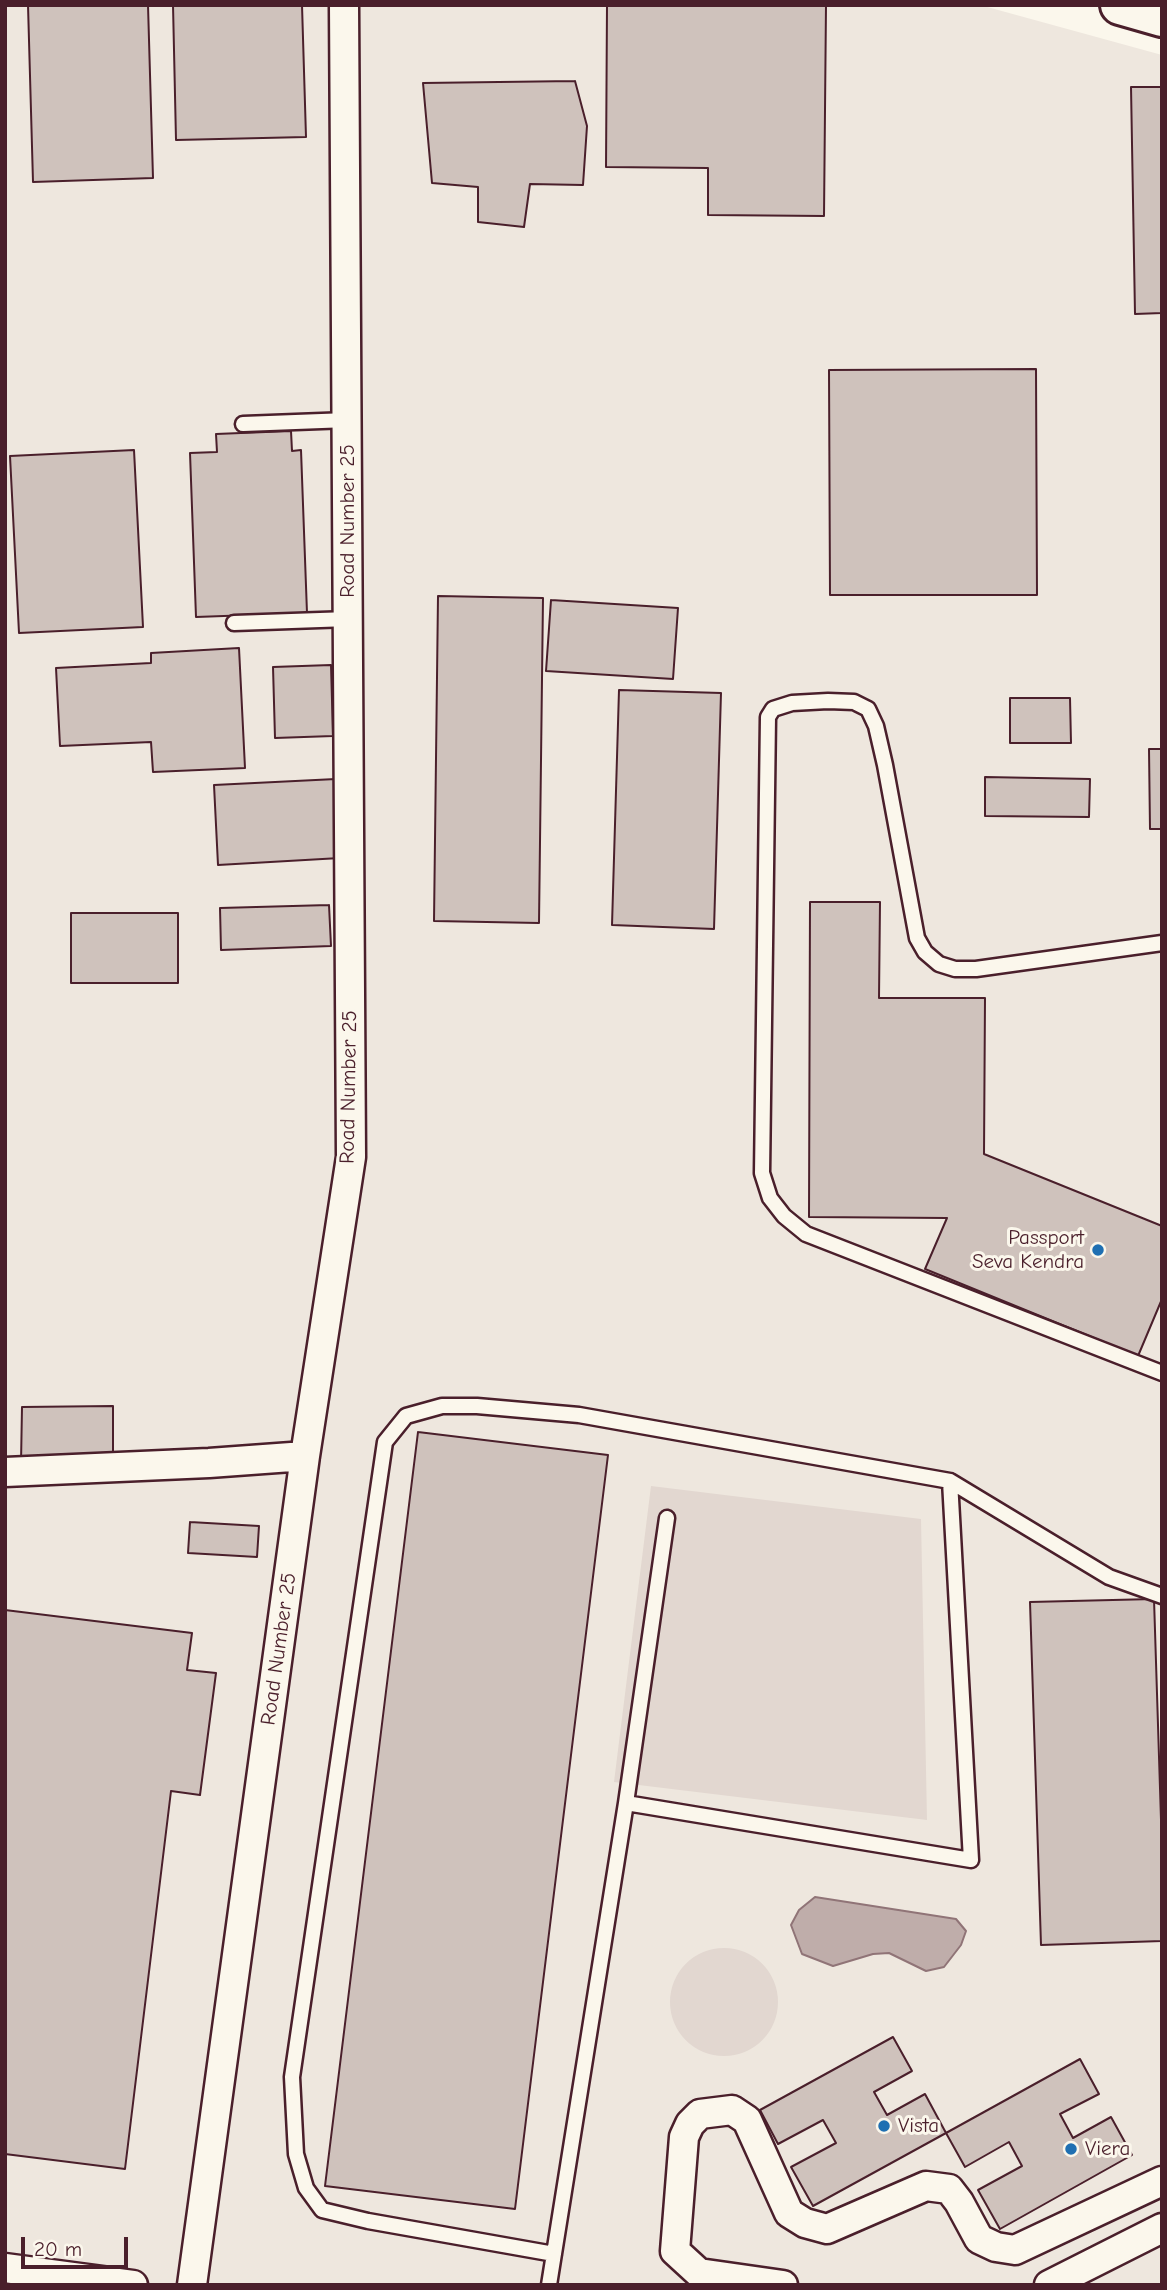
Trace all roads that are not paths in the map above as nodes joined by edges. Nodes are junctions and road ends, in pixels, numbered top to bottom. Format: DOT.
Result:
graph roads {
  1 [pos="344,5"];
  2 [pos="1120,5"];
  3 [pos="1162,17"];
  4 [pos="348,420"];
  5 [pos="243,424"];
  6 [pos="349,620"];
  7 [pos="234,623"];
  8 [pos="1162,943"];
  9 [pos="1162,1373"];
  10 [pos="305,1456"];
  11 [pos="5,1472"];
  12 [pos="950,1481"];
  13 [pos="667,1518"];
  14 [pos="1162,1596"];
  15 [pos="626,1803"];
  16 [pos="1162,2181"];
  17 [pos="1162,2228"];
  18 [pos="554,2254"];
  19 [pos="5,2268"];
  20 [pos="132,2285"];
  21 [pos="192,2285"];
  22 [pos="549,2285"];
  23 [pos="783,2285"];
  24 [pos="1049,2285"];
  1 -- 4 [label="street, Road Number 25"];
  2 -- 3 [label="street"];
  4 -- 5 [label="lane"];
  4 -- 6 [label="street, Road Number 25"];
  6 -- 7 [label="lane"];
  6 -- 10 [label="street, Road Number 25"];
  8 -- 9 [label="lane"];
  10 -- 11 [label="street"];
  10 -- 21 [label="street, Road Number 25"];
  12 -- 14 [label="lane"];
  12 -- 15 [label="lane"];
  12 -- 18 [label="lane"];
  13 -- 15 [label="lane"];
  15 -- 18 [label="lane"];
  16 -- 23 [label="street"];
  17 -- 24 [label="street"];
  18 -- 22 [label="lane"];
  19 -- 20 [label="street"];
}
